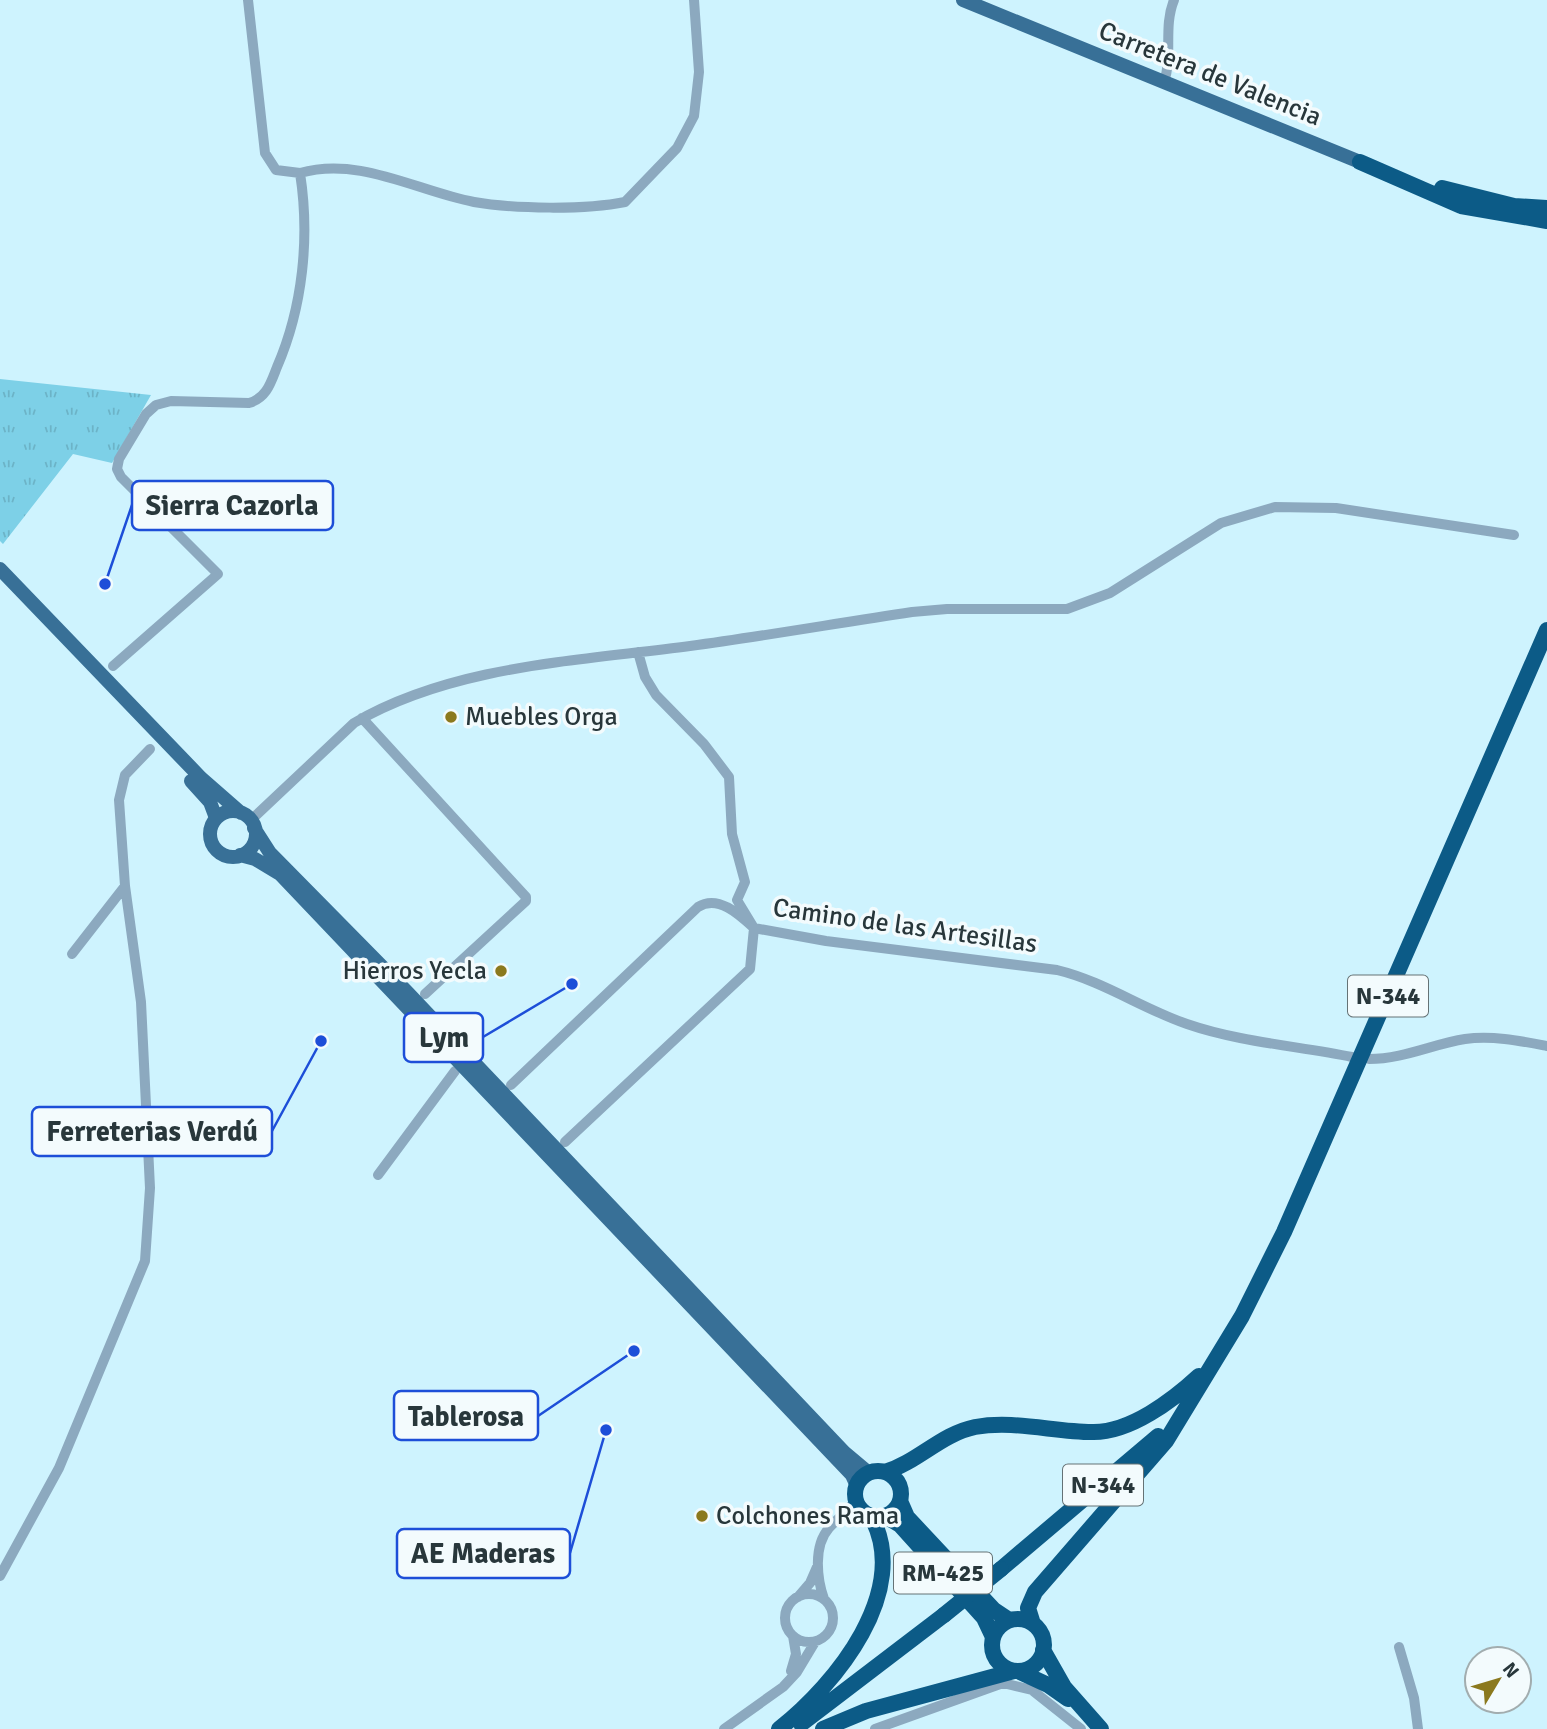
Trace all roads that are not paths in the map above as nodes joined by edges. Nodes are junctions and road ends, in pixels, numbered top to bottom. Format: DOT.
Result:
graph roads {
  1 [pos="248,0"];
  2 [pos="694,0"];
  3 [pos="963,0"];
  4 [pos="1174,0"];
  5 [pos="1164,82"];
  6 [pos="1360,162"];
  7 [pos="300,173"];
  8 [pos="1547,208"];
  9 [pos="1547,221"];
  10 [pos="1514,535"];
  11 [pos="0,569"];
  12 [pos="0,579"];
  13 [pos="1547,630"];
  14 [pos="638,652"];
  15 [pos="113,666"];
  16 [pos="362,718"];
  17 [pos="150,749"];
  18 [pos="216,818"];
  19 [pos="249,820"];
  20 [pos="240,855"];
  21 [pos="125,886"];
  22 [pos="754,928"];
  23 [pos="72,954"];
  24 [pos="425,994"];
  25 [pos="1547,1046"];
  26 [pos="1352,1057"];
  27 [pos="1369,1059"];
  28 [pos="455,1071"];
  29 [pos="511,1085"];
  30 [pos="565,1142"];
  31 [pos="378,1175"];
  32 [pos="1218,1357"];
  33 [pos="1196,1392"];
  34 [pos="877,1473"];
  35 [pos="900,1501"];
  36 [pos="867,1506"];
  37 [pos="818,1565"];
  38 [pos="0,1576"];
  39 [pos="797,1597"];
  40 [pos="824,1599"];
  41 [pos="1010,1620"];
  42 [pos="1033,1624"];
  43 [pos="793,1636"];
  44 [pos="993,1637"];
  45 [pos="815,1642"];
  46 [pos="1399,1647"];
  47 [pos="1043,1650"];
  48 [pos="1016,1671"];
  49 [pos="783,1687"];
  50 [pos="1084,1721"];
  51 [pos="724,1729"];
  52 [pos="779,1729"];
  53 [pos="792,1729"];
  54 [pos="823,1729"];
  55 [pos="875,1729"];
  56 [pos="1101,1729"];
  57 [pos="1419,1729"];
  1 -- 7 [label="street"];
  2 -- 7 [label="street"];
  3 -- 5 [label="main road, Carretera de Valencia"];
  4 -- 5 [label="street"];
  5 -- 6 [label="main road, Carretera de Valencia"];
  6 -- 8 [label="highway"];
  6 -- 9 [label="highway"];
  7 -- 15 [label="street"];
  10 -- 14 [label="street"];
  11 -- 19 [label="main road"];
  12 -- 18 [label="main road"];
  13 -- 32 [label="highway, N-344"];
  14 -- 16 [label="street"];
  14 -- 22 [label="street, Camino de las Artesillas"];
  16 -- 19 [label="street"];
  16 -- 24 [label="street"];
  17 -- 21 [label="street"];
  18 -- 19 [label="main road"];
  18 -- 20 [label="main road"];
  19 -- 20 [label="main road"];
  19 -- 34 [label="main road"];
  20 -- 36 [label="main road"];
  21 -- 23 [label="street"];
  21 -- 38 [label="street"];
  22 -- 26 [label="street, Camino de las Artesillas"];
  22 -- 29 [label="street"];
  22 -- 30 [label="street"];
  25 -- 27 [label="street"];
  28 -- 31 [label="street"];
  32 -- 33 [label="highway, N-344"];
  32 -- 34 [label="highway"];
  33 -- 42 [label="highway"];
  33 -- 53 [label="highway, N-344, bridge"];
  34 -- 35 [label="highway"];
  34 -- 36 [label="highway"];
  35 -- 36 [label="highway"];
  35 -- 41 [label="highway, RM-425"];
  36 -- 37 [label="street"];
  36 -- 44 [label="highway, RM-425"];
  36 -- 52 [label="highway"];
  37 -- 39 [label="street"];
  37 -- 40 [label="street"];
  39 -- 40 [label="street"];
  39 -- 43 [label="street"];
  40 -- 45 [label="street"];
  41 -- 42 [label="highway"];
  41 -- 44 [label="highway"];
  42 -- 47 [label="highway"];
  43 -- 45 [label="street"];
  43 -- 49 [label="street"];
  44 -- 48 [label="highway"];
  45 -- 49 [label="street"];
  46 -- 57 [label="street"];
  47 -- 48 [label="highway"];
  47 -- 50 [label="highway"];
  48 -- 50 [label="highway"];
  48 -- 54 [label="highway"];
  49 -- 51 [label="street"];
  50 -- 55 [label="street"];
  50 -- 56 [label="highway"];
}
